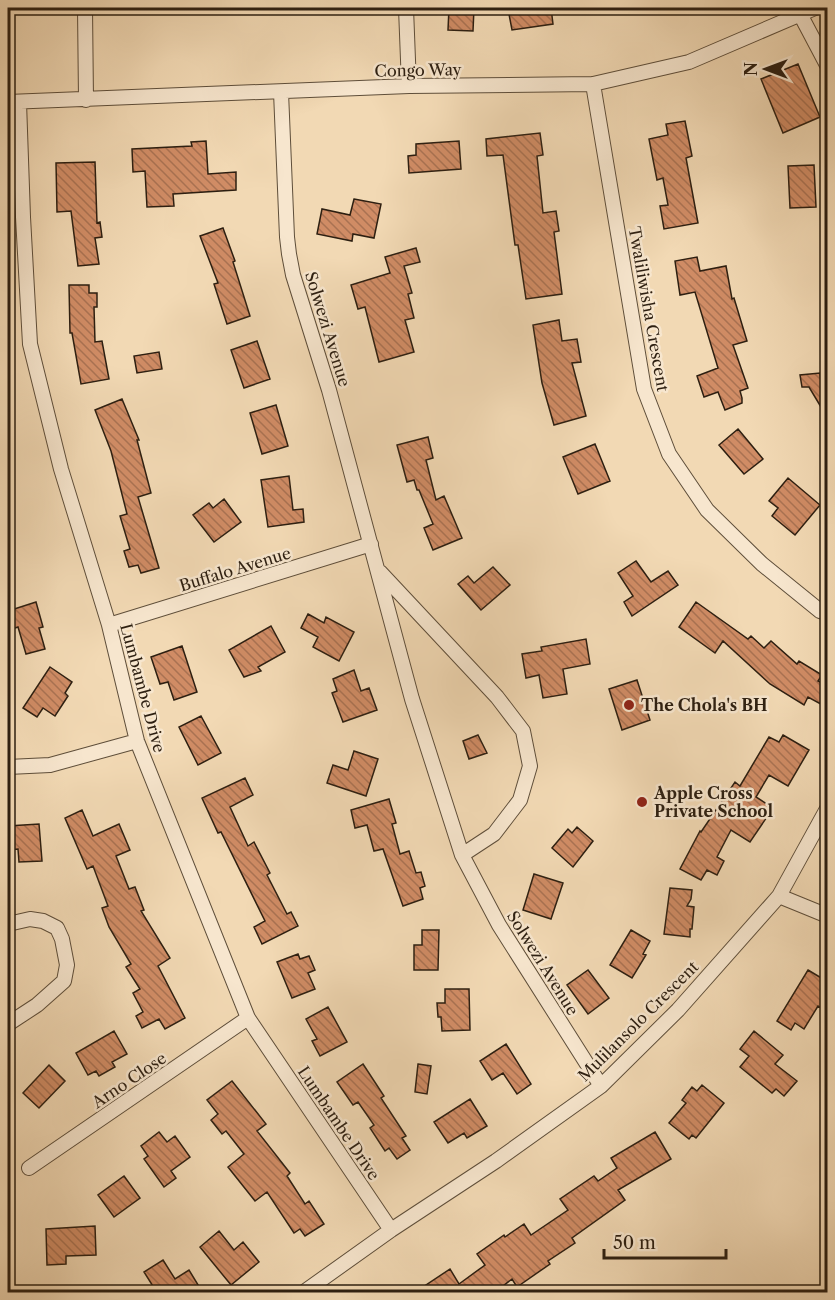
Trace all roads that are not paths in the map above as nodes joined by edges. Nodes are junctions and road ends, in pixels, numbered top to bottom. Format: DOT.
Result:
graph roads {
  1 [pos="85,8"];
  2 [pos="406,8"];
  3 [pos="815,8"];
  4 [pos="800,14"];
  5 [pos="828,67"];
  6 [pos="594,84"];
  7 [pos="410,86"];
  8 [pos="281,92"];
  9 [pos="86,100"];
  10 [pos="13,102"];
  11 [pos="371,544"];
  12 [pos="378,571"];
  13 [pos="828,614"];
  14 [pos="110,625"];
  15 [pos="137,741"];
  16 [pos="8,767"];
  17 [pos="828,807"];
  18 [pos="462,855"];
  19 [pos="779,896"];
  20 [pos="828,916"];
  21 [pos="8,924"];
  22 [pos="248,1018"];
  23 [pos="8,1024"];
  24 [pos="601,1086"];
  25 [pos="29,1168"];
  26 [pos="391,1230"];
  27 [pos="304,1293"];
  1 -- 9 [label="street"];
  2 -- 7 [label="street"];
  3 -- 4 [label="street, Congo Way"];
  4 -- 5 [label="street"];
  4 -- 6 [label="street, Congo Way"];
  6 -- 7 [label="street, Congo Way"];
  6 -- 13 [label="street, Twaliliwisha Crescent"];
  7 -- 8 [label="street, Congo Way"];
  8 -- 9 [label="street, Congo Way"];
  8 -- 11 [label="street, Solwezi Avenue"];
  9 -- 10 [label="street, Congo Way"];
  10 -- 14 [label="street, Lumbambe Drive"];
  11 -- 12 [label="street, Solwezi Avenue"];
  11 -- 14 [label="street, Buffalo Avenue"];
  12 -- 18 [label="street, Solwezi Avenue"];
  12 -- 18 [label="street, Solwezi Avenue"];
  14 -- 15 [label="street, Lumbambe Drive"];
  15 -- 16 [label="street"];
  15 -- 22 [label="street, Lumbambe Drive"];
  17 -- 19 [label="street, Mulilansolo Crescent"];
  18 -- 24 [label="street, Solwezi Avenue"];
  19 -- 20 [label="street"];
  19 -- 24 [label="street, Mulilansolo Crescent"];
  21 -- 23 [label="street"];
  22 -- 25 [label="street, Arno Close"];
  22 -- 26 [label="street, Lumbambe Drive"];
  24 -- 26 [label="street, Mulilansolo Crescent"];
  26 -- 27 [label="street, Mulilansolo Crescent"];
}
